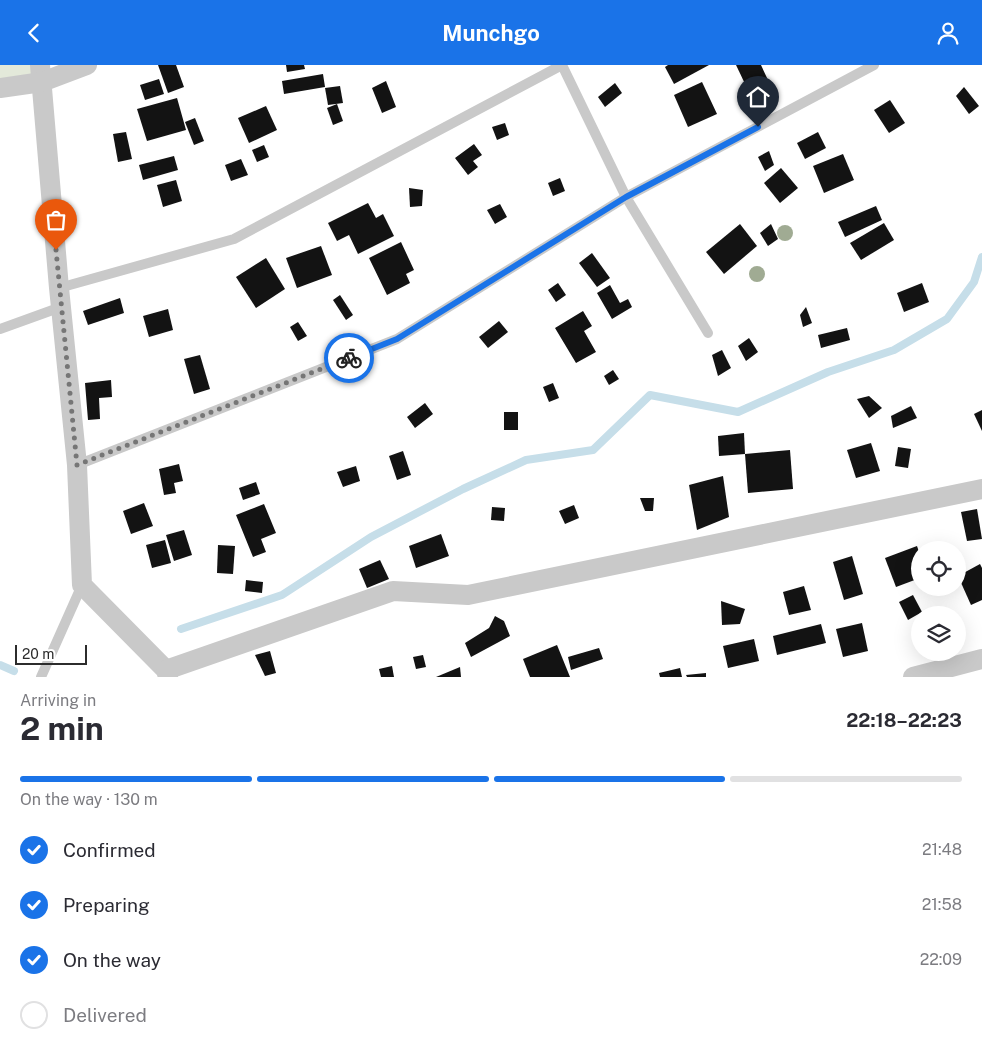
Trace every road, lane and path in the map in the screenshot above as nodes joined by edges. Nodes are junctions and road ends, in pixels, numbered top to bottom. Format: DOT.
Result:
graph roads {
  1 [pos="87,65"];
  2 [pos="562,65"];
  3 [pos="874,65"];
  4 [pos="41,74"];
  5 [pos="0,88"];
  6 [pos="626,197"];
  7 [pos="60,297"];
  8 [pos="0,329"];
  9 [pos="708,333"];
  10 [pos="77,465"];
  11 [pos="982,489"];
  12 [pos="82,585"];
  13 [pos="982,659"];
  14 [pos="167,674"];
  15 [pos="41,677"];
  16 [pos="913,677"];
  1 -- 4 [label="street"];
  2 -- 6 [label="lane"];
  2 -- 7 [label="lane"];
  3 -- 6 [label="lane"];
  4 -- 5 [label="street"];
  4 -- 7 [label="street"];
  6 -- 9 [label="lane"];
  6 -- 10 [label="lane"];
  7 -- 8 [label="lane"];
  7 -- 10 [label="street"];
  10 -- 12 [label="street"];
  11 -- 14 [label="street"];
  12 -- 14 [label="street"];
  12 -- 15 [label="lane"];
  13 -- 16 [label="street"];
}
